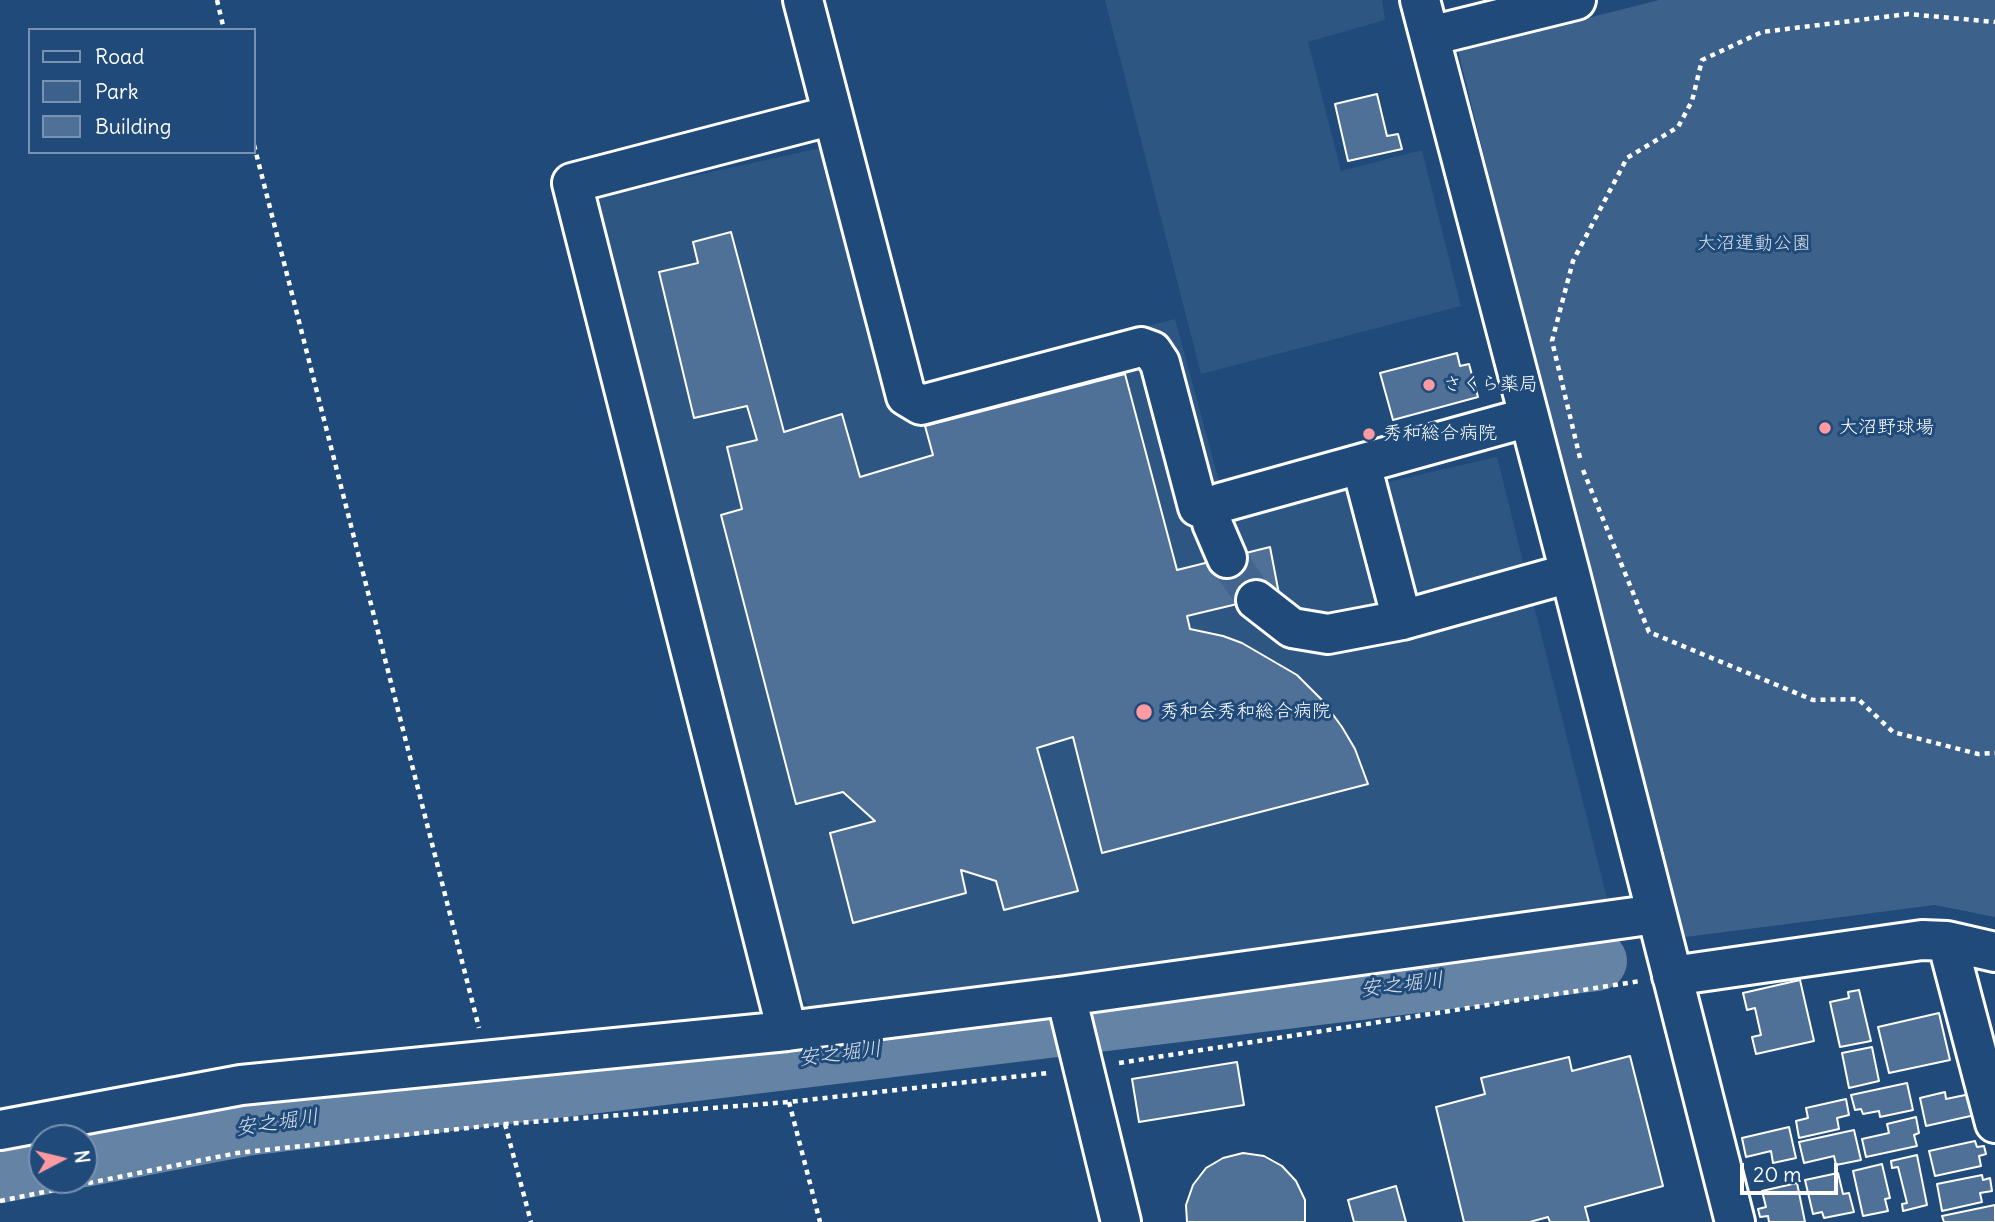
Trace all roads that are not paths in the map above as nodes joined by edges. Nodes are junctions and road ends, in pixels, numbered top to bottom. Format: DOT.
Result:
graph roads {
  1 [pos="803,0"];
  2 [pos="1420,0"];
  3 [pos="1576,0"];
  4 [pos="1430,36"];
  5 [pos="833,115"];
  6 [pos="1530,417"];
  7 [pos="1361,464"];
  8 [pos="1210,511"];
  9 [pos="1227,558"];
  10 [pos="1570,573"];
  11 [pos="1256,600"];
  12 [pos="1402,620"];
  13 [pos="1656,914"];
  14 [pos="1947,941"];
  15 [pos="1995,952"];
  16 [pos="1672,975"];
  17 [pos="1066,996"];
  18 [pos="787,1031"];
  19 [pos="1995,1123"];
  20 [pos="0,1130"];
  21 [pos="1121,1222"];
  22 [pos="1735,1222"];
  1 -- 5 [label="street"];
  2 -- 4 [label="street"];
  3 -- 4 [label="street"];
  4 -- 6 [label="street"];
  5 -- 8 [label="street"];
  5 -- 18 [label="street"];
  6 -- 7 [label="street"];
  6 -- 10 [label="street"];
  7 -- 8 [label="street"];
  7 -- 12 [label="street"];
  8 -- 9 [label="street"];
  10 -- 12 [label="street"];
  10 -- 13 [label="street"];
  11 -- 12 [label="street"];
  13 -- 16 [label="street"];
  13 -- 17 [label="street"];
  14 -- 15 [label="street"];
  14 -- 16 [label="street"];
  14 -- 19 [label="street"];
  16 -- 22 [label="street"];
  17 -- 18 [label="street"];
  17 -- 21 [label="street"];
  18 -- 20 [label="street"];
}
